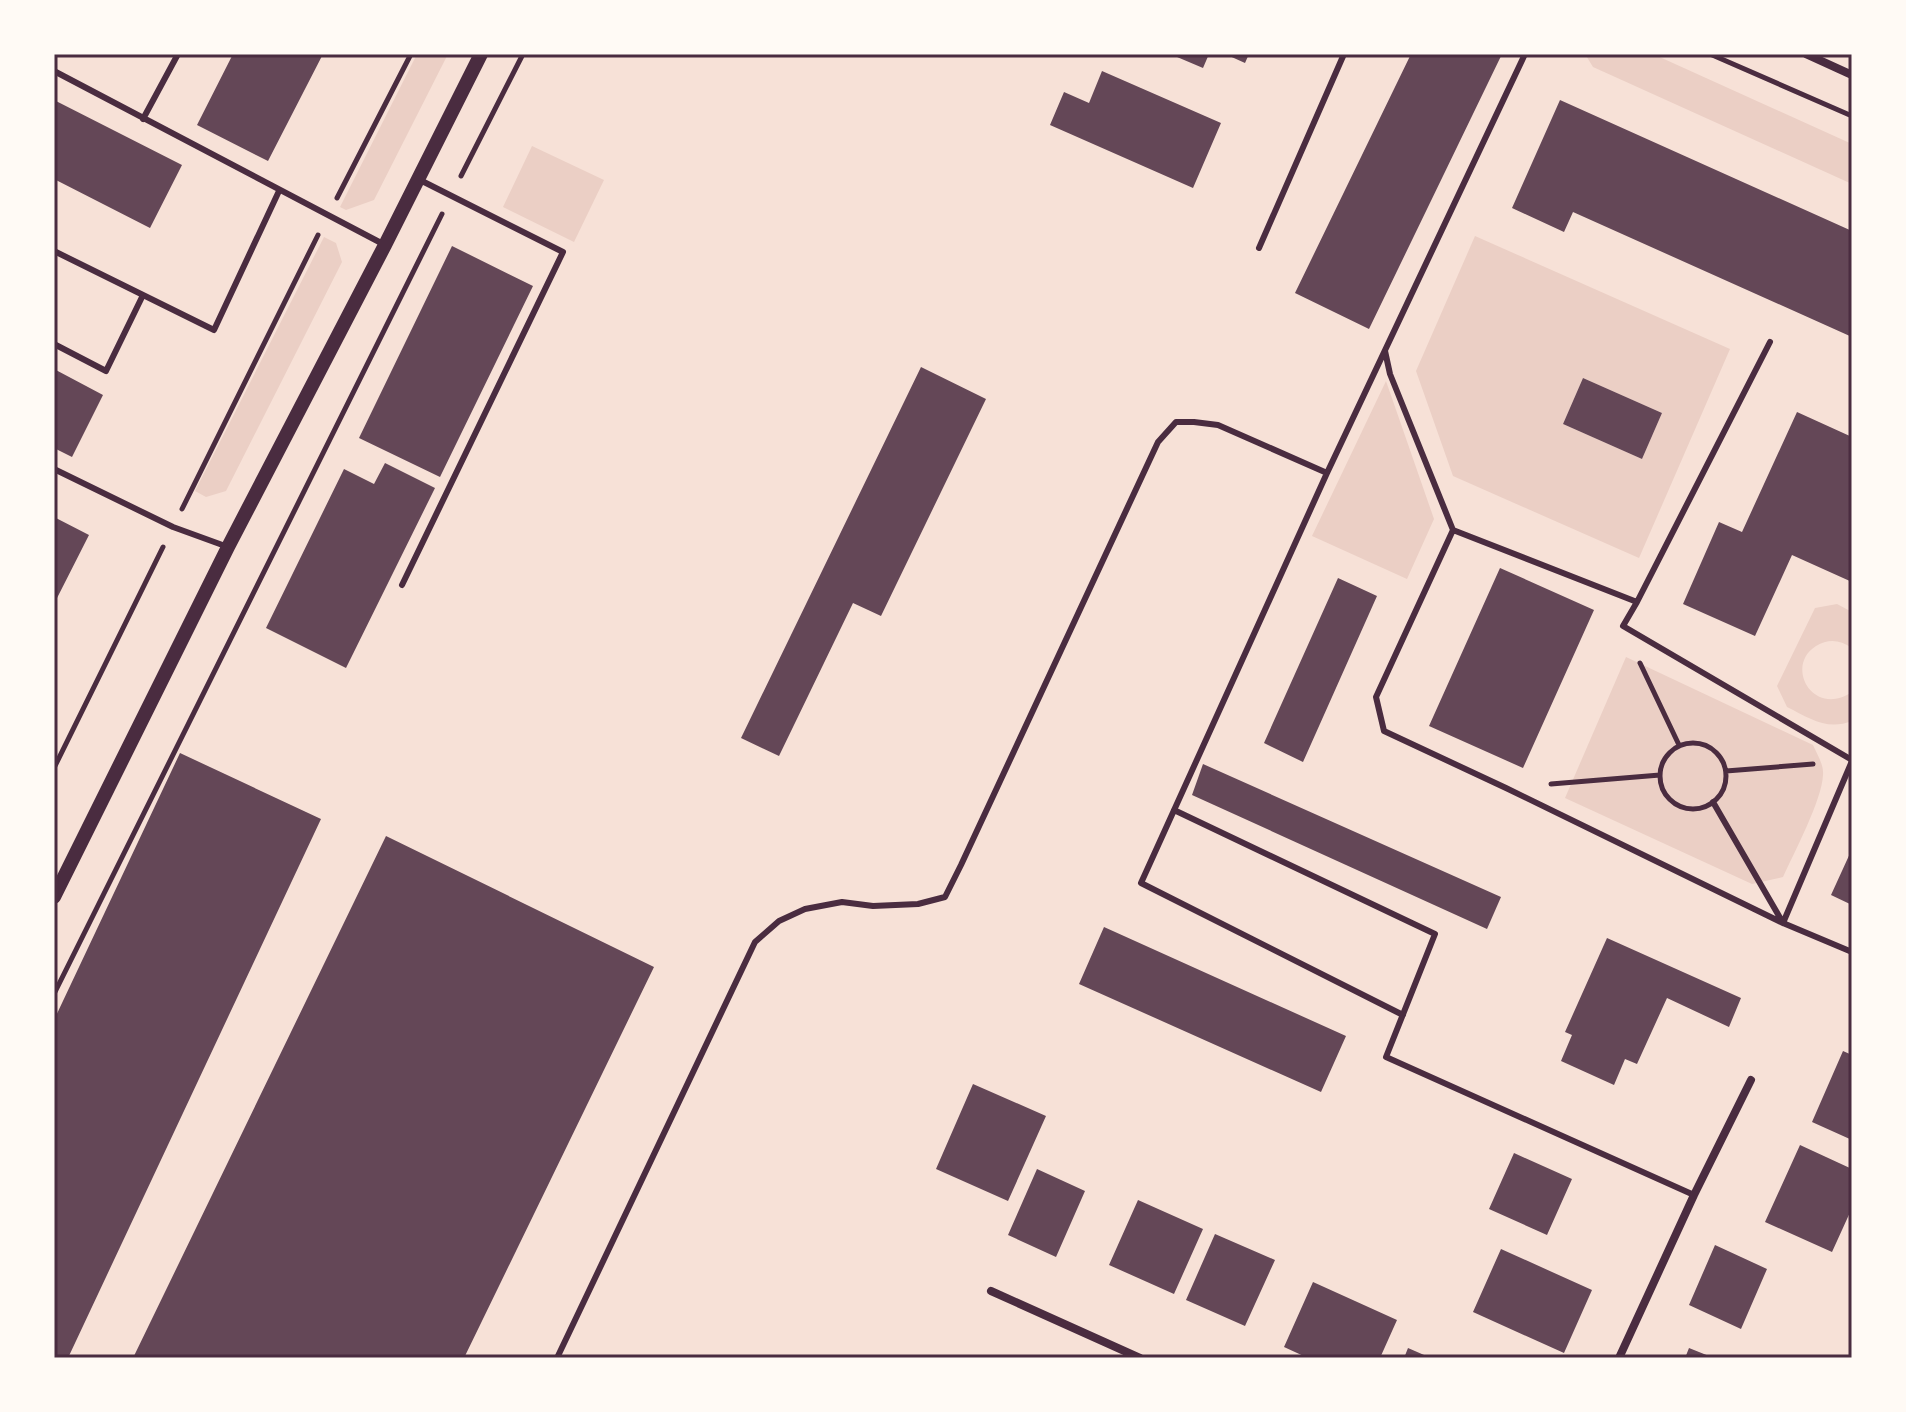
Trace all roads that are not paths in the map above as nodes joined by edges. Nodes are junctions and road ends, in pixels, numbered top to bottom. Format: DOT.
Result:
graph roads {
  1 [pos="178,54"];
  2 [pos="481,54"];
  3 [pos="1344,54"];
  4 [pos="1525,54"];
  5 [pos="1806,54"];
  6 [pos="54,71"];
  7 [pos="1852,75"];
  8 [pos="143,119"];
  9 [pos="417,179"];
  10 [pos="279,191"];
  11 [pos="385,245"];
  12 [pos="1259,248"];
  13 [pos="54,251"];
  14 [pos="143,295"];
  15 [pos="1770,342"];
  16 [pos="54,344"];
  17 [pos="1385,351"];
  18 [pos="54,469"];
  19 [pos="1327,473"];
  20 [pos="1453,530"];
  21 [pos="228,547"];
  22 [pos="402,585"];
  23 [pos="1637,602"];
  24 [pos="1852,760"];
  25 [pos="1713,802"];
  26 [pos="1174,810"];
  27 [pos="54,897"];
  28 [pos="1783,923"];
  29 [pos="1852,952"];
  30 [pos="1403,1015"];
  31 [pos="1751,1080"];
  32 [pos="1694,1195"];
  33 [pos="991,1291"];
  34 [pos="557,1358"];
  35 [pos="1140,1358"];
  36 [pos="1619,1358"];
  1 -- 8 [label="lane"];
  2 -- 9 [label="street"];
  3 -- 12 [label="lane"];
  4 -- 17 [label="lane"];
  5 -- 7 [label="street"];
  6 -- 8 [label="lane"];
  8 -- 10 [label="lane"];
  9 -- 11 [label="street"];
  9 -- 22 [label="lane"];
  10 -- 11 [label="lane"];
  10 -- 14 [label="lane"];
  11 -- 21 [label="street"];
  13 -- 14 [label="lane"];
  14 -- 16 [label="lane"];
  15 -- 23 [label="lane"];
  17 -- 19 [label="lane"];
  17 -- 20 [label="lane"];
  18 -- 21 [label="lane"];
  19 -- 26 [label="lane"];
  19 -- 34 [label="lane"];
  20 -- 23 [label="lane"];
  20 -- 28 [label="lane"];
  21 -- 27 [label="street"];
  23 -- 24 [label="lane"];
  24 -- 28 [label="lane"];
  25 -- 28 [label="lane"];
  26 -- 30 [label="lane"];
  26 -- 30 [label="lane"];
  28 -- 29 [label="lane"];
  30 -- 32 [label="lane"];
  31 -- 32 [label="street"];
  32 -- 36 [label="street"];
  33 -- 35 [label="street"];
}
